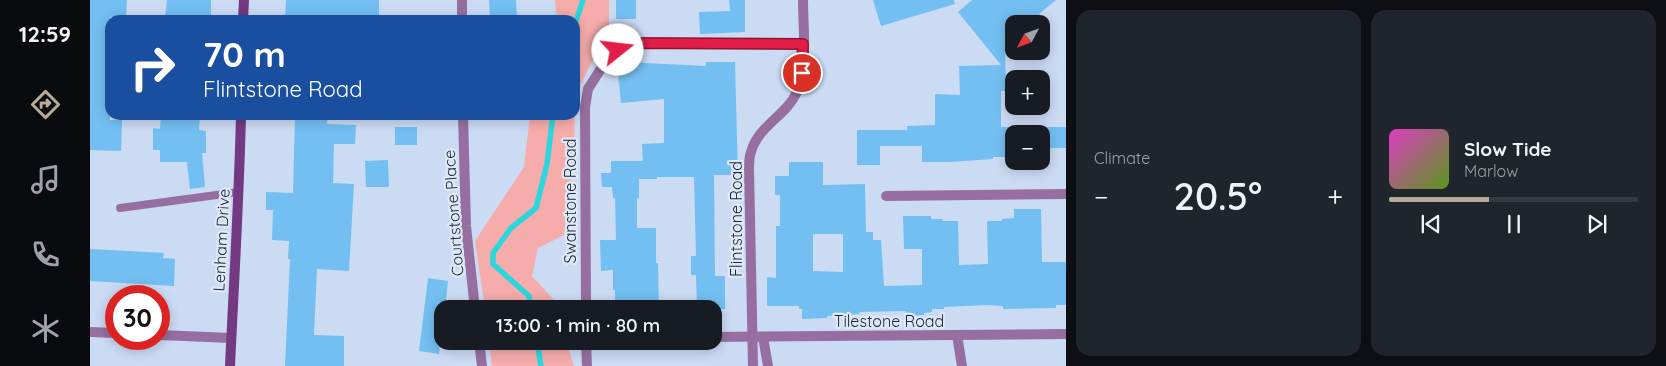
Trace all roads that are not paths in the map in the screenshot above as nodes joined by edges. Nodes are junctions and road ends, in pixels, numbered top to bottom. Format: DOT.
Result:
graph roads {
  1 [pos="244,0"];
  2 [pos="462,0"];
  3 [pos="803,0"];
  4 [pos="244,15"];
  5 [pos="462,15"];
  6 [pos="803,44"];
  7 [pos="241,120"];
  8 [pos="463,120"];
  9 [pos="239,192"];
  10 [pos="1066,194"];
  11 [pos="886,196"];
  12 [pos="120,208"];
  13 [pos="474,300"];
  14 [pos="586,300"];
  15 [pos="90,332"];
  16 [pos="105,333"];
  17 [pos="1066,334"];
  18 [pos="170,335"];
  19 [pos="957,335"];
  20 [pos="722,337"];
  21 [pos="752,337"];
  22 [pos="763,337"];
  23 [pos="231,338"];
  24 [pos="480,350"];
  25 [pos="586,350"];
  26 [pos="230,366"];
  27 [pos="482,366"];
  28 [pos="587,366"];
  29 [pos="752,366"];
  30 [pos="768,366"];
  31 [pos="962,366"];
  1 -- 4 [label="street"];
  2 -- 5 [label="street"];
  3 -- 6 [label="street, Flintstone Road"];
  6 -- 14 [label="street, Swanstone Road"];
  6 -- 21 [label="street, Flintstone Road"];
  7 -- 9 [label="street, Lenham Drive"];
  8 -- 13 [label="street, Courtstone Place"];
  9 -- 12 [label="lane"];
  9 -- 23 [label="street, Lenham Drive"];
  10 -- 11 [label="street"];
  15 -- 16 [label="street"];
  17 -- 19 [label="street, Tilestone Road"];
  18 -- 23 [label="street"];
  19 -- 22 [label="street, Tilestone Road"];
  19 -- 31 [label="street"];
  20 -- 21 [label="street, Tilestone Road"];
  21 -- 22 [label="street, Tilestone Road"];
  21 -- 29 [label="street, Flintstone Road"];
  22 -- 30 [label="street"];
  23 -- 26 [label="street, Lenham Drive"];
  24 -- 27 [label="street"];
  25 -- 28 [label="street"];
}
